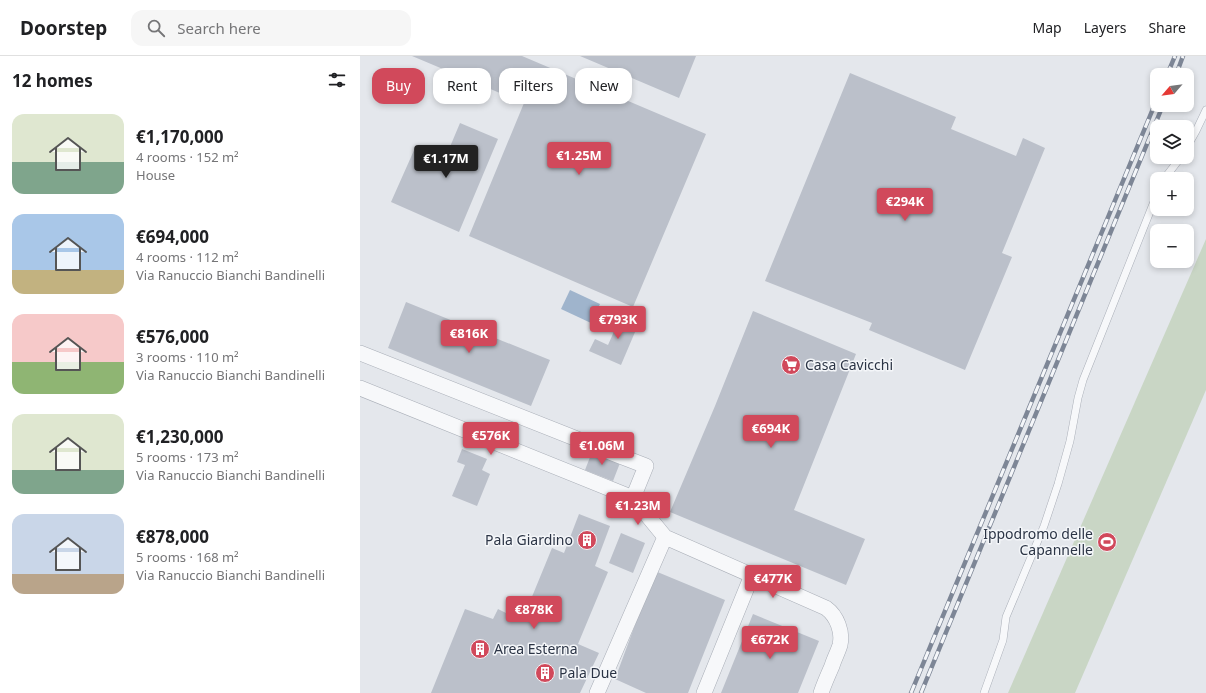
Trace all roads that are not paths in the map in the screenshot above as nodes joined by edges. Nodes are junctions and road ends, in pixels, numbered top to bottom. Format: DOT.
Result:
graph roads {
  1 [pos="1206,110"];
  2 [pos="1194,135"];
  3 [pos="1176,164"];
  4 [pos="1169,172"];
  5 [pos="1150,212"];
  6 [pos="360,353"];
  7 [pos="360,388"];
  8 [pos="633,498"];
  9 [pos="665,537"];
  10 [pos="752,575"];
  11 [pos="597,693"];
  12 [pos="704,693"];
  13 [pos="821,693"];
  14 [pos="984,693"];
  1 -- 2 [label="lane"];
  3 -- 4 [label="lane"];
  5 -- 14 [label="lane"];
  6 -- 8 [label="street"];
  7 -- 8 [label="street"];
  8 -- 9 [label="street"];
  9 -- 10 [label="street"];
  9 -- 11 [label="street"];
  10 -- 12 [label="street"];
  10 -- 13 [label="street"];
}
